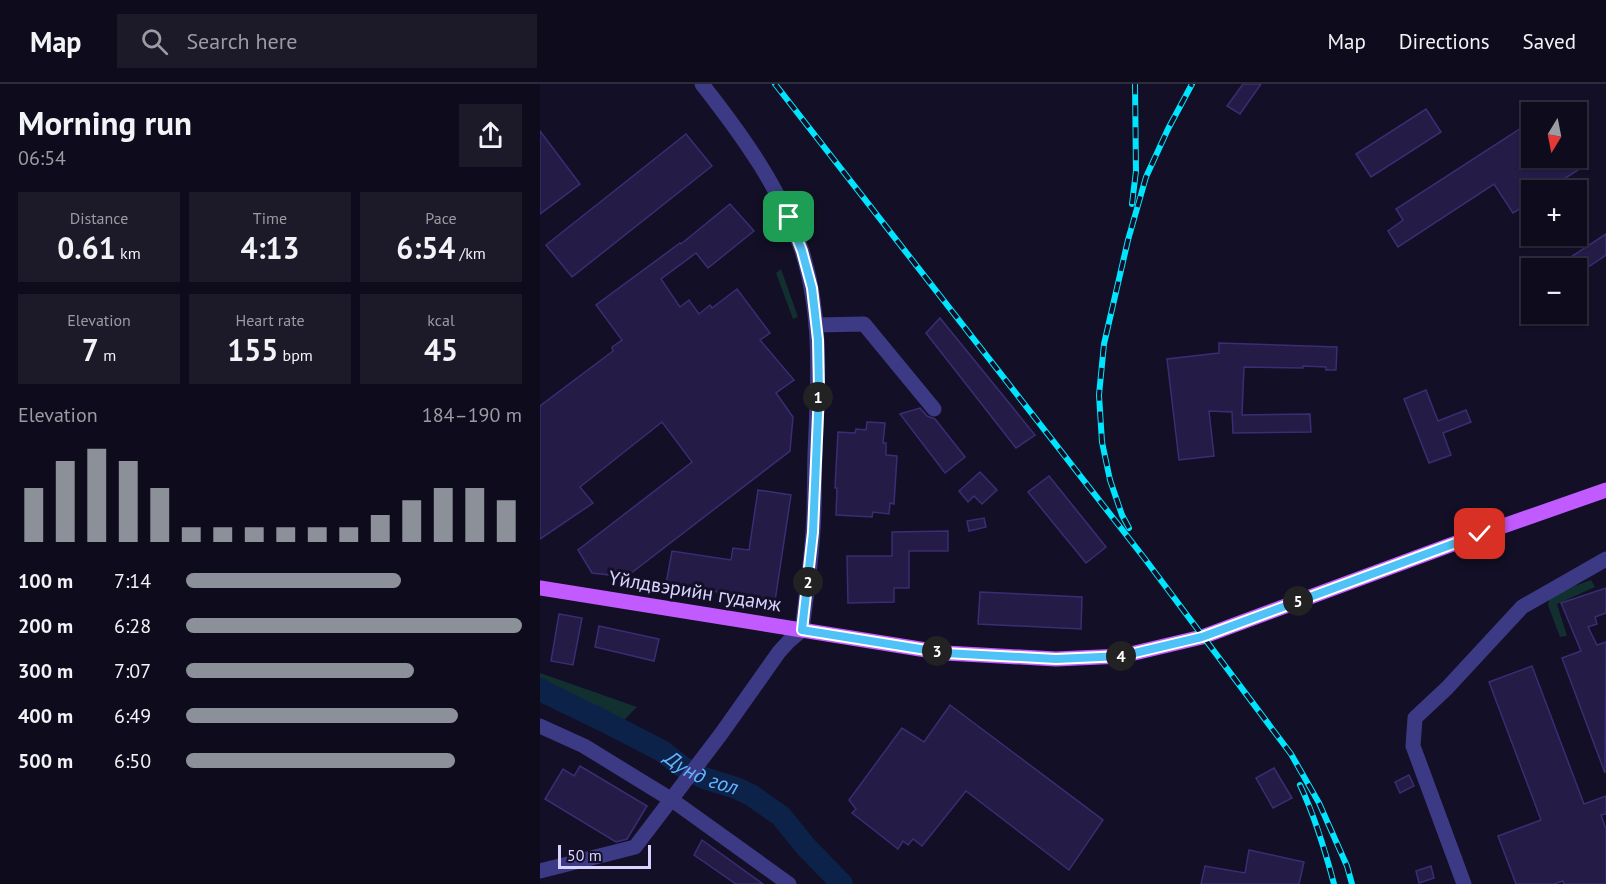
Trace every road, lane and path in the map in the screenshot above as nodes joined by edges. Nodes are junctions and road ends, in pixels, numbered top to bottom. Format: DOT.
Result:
graph roads {
  1 [pos="702,84"];
  2 [pos="816,325"];
  3 [pos="934,409"];
  4 [pos="1606,489"];
  5 [pos="1606,559"];
  6 [pos="540,588"];
  7 [pos="802,630"];
  8 [pos="540,726"];
  9 [pos="674,796"];
  10 [pos="540,871"];
  11 [pos="789,884"];
  12 [pos="1464,884"];
  1 -- 2 [label="street"];
  2 -- 3 [label="street"];
  2 -- 7 [label="street"];
  4 -- 7 [label="main road, Yйлдвэрийн гудамж"];
  5 -- 12 [label="street"];
  6 -- 7 [label="main road, Yйлдвэрийн гудамж"];
  7 -- 9 [label="street"];
  8 -- 9 [label="street"];
  9 -- 10 [label="street"];
  9 -- 11 [label="street"];
}
